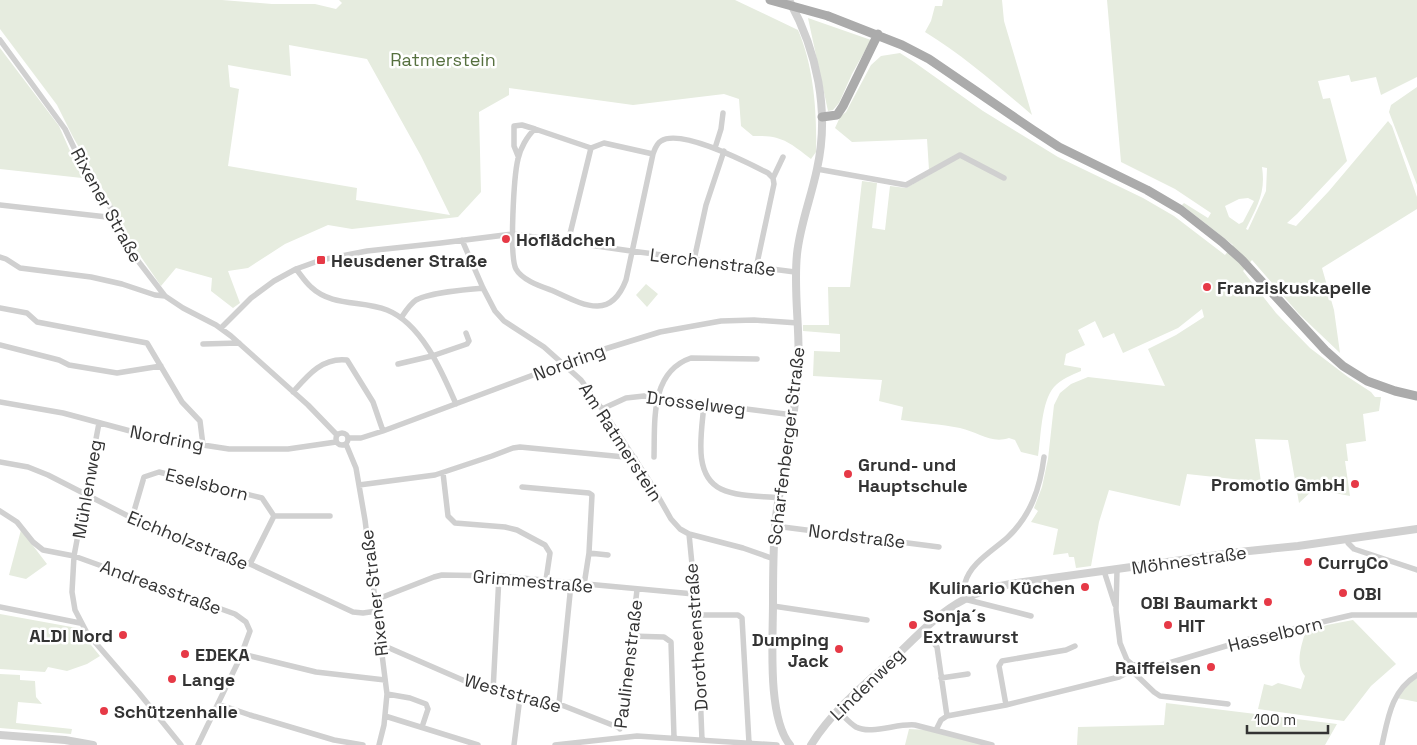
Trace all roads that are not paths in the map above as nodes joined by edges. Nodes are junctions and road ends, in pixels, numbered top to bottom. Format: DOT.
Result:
graph roads {
  1 [pos="770,0"];
  2 [pos="789,0"];
  3 [pos="878,34"];
  4 [pos="0,40"];
  5 [pos="723,114"];
  6 [pos="822,117"];
  7 [pos="535,129"];
  8 [pos="590,148"];
  9 [pos="714,148"];
  10 [pos="724,151"];
  11 [pos="653,154"];
  12 [pos="518,156"];
  13 [pos="782,157"];
  14 [pos="818,169"];
  15 [pos="773,178"];
  16 [pos="1004,178"];
  17 [pos="0,205"];
  18 [pos="116,218"];
  19 [pos="513,234"];
  20 [pos="462,240"];
  21 [pos="568,242"];
  22 [pos="631,251"];
  23 [pos="0,257"];
  24 [pos="694,260"];
  25 [pos="756,268"];
  26 [pos="296,269"];
  27 [pos="795,272"];
  28 [pos="483,288"];
  29 [pos="166,296"];
  30 [pos="0,308"];
  31 [pos="401,318"];
  32 [pos="798,323"];
  33 [pos="221,328"];
  34 [pos="466,333"];
  35 [pos="239,343"];
  36 [pos="203,344"];
  37 [pos="0,346"];
  38 [pos="432,356"];
  39 [pos="757,359"];
  40 [pos="398,364"];
  41 [pos="565,364"];
  42 [pos="161,366"];
  43 [pos="293,392"];
  44 [pos="1417,396"];
  45 [pos="657,397"];
  46 [pos="0,402"];
  47 [pos="456,404"];
  48 [pos="704,404"];
  49 [pos="602,409"];
  50 [pos="793,415"];
  51 [pos="99,423"];
  52 [pos="383,431"];
  53 [pos="337,435"];
  54 [pos="347,441"];
  55 [pos="336,442"];
  56 [pos="203,445"];
  57 [pos="654,457"];
  58 [pos="1044,457"];
  59 [pos="634,458"];
  60 [pos="0,462"];
  61 [pos="443,473"];
  62 [pos="359,485"];
  63 [pos="522,487"];
  64 [pos="86,495"];
  65 [pos="779,498"];
  66 [pos="0,511"];
  67 [pos="274,516"];
  68 [pos="330,516"];
  69 [pos="132,518"];
  70 [pos="775,526"];
  71 [pos="1417,529"];
  72 [pos="689,534"];
  73 [pos="1348,538"];
  74 [pos="939,547"];
  75 [pos="589,553"];
  76 [pos="608,555"];
  77 [pos="74,556"];
  78 [pos="774,559"];
  79 [pos="250,564"];
  80 [pos="1117,570"];
  81 [pos="1417,570"];
  82 [pos="1104,572"];
  83 [pos="499,576"];
  84 [pos="546,580"];
  85 [pos="571,584"];
  86 [pos="584,585"];
  87 [pos="637,590"];
  88 [pos="694,594"];
  89 [pos="966,598"];
  90 [pos="376,600"];
  91 [pos="773,606"];
  92 [pos="0,607"];
  93 [pos="1116,610"];
  94 [pos="377,611"];
  95 [pos="696,615"];
  96 [pos="1417,615"];
  97 [pos="1031,616"];
  98 [pos="867,620"];
  99 [pos="80,623"];
  100 [pos="923,631"];
  101 [pos="630,636"];
  102 [pos="380,644"];
  103 [pos="1075,646"];
  104 [pos="242,654"];
  105 [pos="1133,668"];
  106 [pos="968,674"];
  107 [pos="1417,675"];
  108 [pos="942,678"];
  109 [pos="385,680"];
  110 [pos="493,691"];
  111 [pos="387,694"];
  112 [pos="520,697"];
  113 [pos="218,704"];
  114 [pos="559,704"];
  115 [pos="1228,704"];
  116 [pos="1006,705"];
  117 [pos="838,711"];
  118 [pos="385,716"];
  119 [pos="947,716"];
  120 [pos="422,727"];
  121 [pos="620,728"];
  122 [pos="936,730"];
  123 [pos="0,735"];
  124 [pos="175,736"];
  125 [pos="674,737"];
  126 [pos="619,738"];
  127 [pos="702,740"];
  128 [pos="749,743"];
  129 [pos="812,743"];
  130 [pos="92,745"];
  131 [pos="177,745"];
  132 [pos="181,745"];
  133 [pos="198,745"];
  134 [pos="363,745"];
  135 [pos="379,745"];
  136 [pos="478,745"];
  137 [pos="514,745"];
  138 [pos="555,745"];
  139 [pos="777,745"];
  140 [pos="790,745"];
  141 [pos="804,745"];
  142 [pos="992,745"];
  143 [pos="1382,745"];
  1 -- 3 [label="main road, bridge"];
  2 -- 6 [label="street, Scharfenberger Straße"];
  3 -- 6 [label="main road"];
  3 -- 44 [label="main road"];
  4 -- 18 [label="street, Rixener Straße"];
  5 -- 9 [label="street"];
  6 -- 14 [label="street, Scharfenberger Straße"];
  7 -- 8 [label="street"];
  7 -- 12 [label="street"];
  7 -- 12 [label="street"];
  8 -- 11 [label="street"];
  8 -- 21 [label="street"];
  9 -- 10 [label="street"];
  9 -- 11 [label="street"];
  10 -- 15 [label="street"];
  10 -- 24 [label="street"];
  11 -- 22 [label="street"];
  12 -- 19 [label="street"];
  13 -- 15 [label="street"];
  14 -- 16 [label="street"];
  14 -- 27 [label="street, Scharfenberger Straße"];
  15 -- 25 [label="street"];
  17 -- 18 [label="street"];
  18 -- 29 [label="street, Rixener Straße"];
  19 -- 20 [label="street, Lerchenstraße"];
  19 -- 21 [label="street, Lerchenstraße"];
  19 -- 22 [label="street, Lerchenstraße"];
  20 -- 26 [label="street"];
  20 -- 28 [label="street, Am Ratmerstein"];
  21 -- 22 [label="street, Lerchenstraße"];
  22 -- 24 [label="street, Lerchenstraße"];
  23 -- 29 [label="street"];
  24 -- 25 [label="street, Lerchenstraße"];
  25 -- 27 [label="street, Lerchenstraße"];
  26 -- 31 [label="street"];
  26 -- 33 [label="street"];
  27 -- 32 [label="street, Scharfenberger Straße"];
  28 -- 31 [label="street"];
  28 -- 41 [label="street, Am Ratmerstein"];
  29 -- 33 [label="street, Rixener Straße"];
  30 -- 42 [label="street"];
  31 -- 38 [label="street"];
  32 -- 41 [label="street, Nordring"];
  32 -- 50 [label="street, Scharfenberger Straße"];
  33 -- 35 [label="street, Rixener Straße"];
  34 -- 38 [label="street"];
  35 -- 36 [label="street"];
  35 -- 43 [label="street, Rixener Straße"];
  37 -- 42 [label="street"];
  38 -- 40 [label="street"];
  38 -- 47 [label="street"];
  39 -- 45 [label="street"];
  41 -- 47 [label="street, Nordring"];
  41 -- 49 [label="street, Am Ratmerstein"];
  42 -- 56 [label="street"];
  43 -- 52 [label="street"];
  43 -- 53 [label="street, Rixener Straße"];
  45 -- 48 [label="street, Drosselweg"];
  45 -- 49 [label="street, Drosselweg"];
  45 -- 57 [label="street"];
  46 -- 51 [label="street, Nordring"];
  47 -- 52 [label="street, Nordring"];
  48 -- 50 [label="street, Drosselweg"];
  48 -- 65 [label="street"];
  49 -- 59 [label="street, Am Ratmerstein"];
  50 -- 65 [label="street, Scharfenberger Straße"];
  51 -- 56 [label="street, Nordring"];
  51 -- 64 [label="street, Mühlenweg"];
  52 -- 54 [label="street, Nordring"];
  53 -- 54 [label="street"];
  53 -- 55 [label="street"];
  54 -- 55 [label="street, Nordring"];
  54 -- 62 [label="street, Rixener Straße"];
  55 -- 56 [label="street, Nordring"];
  58 -- 89 [label="street"];
  59 -- 61 [label="street"];
  59 -- 72 [label="street, Am Ratmerstein"];
  60 -- 64 [label="street, Eichholzstraße"];
  61 -- 62 [label="street"];
  61 -- 84 [label="street"];
  62 -- 90 [label="street, Rixener Straße"];
  63 -- 75 [label="street"];
  64 -- 69 [label="street, Eichholzstraße"];
  64 -- 77 [label="street, Mühlenweg"];
  65 -- 70 [label="street, Scharfenberger Straße"];
  66 -- 77 [label="street, Mühlenweg"];
  67 -- 68 [label="street"];
  67 -- 69 [label="street, Eselsborn"];
  67 -- 79 [label="street"];
  69 -- 79 [label="street, Eichholzstraße"];
  70 -- 74 [label="street, Nordstraße"];
  70 -- 78 [label="street, Scharfenberger Straße"];
  71 -- 73 [label="street, Möhnestraße"];
  72 -- 78 [label="street, Am Ratmerstein"];
  72 -- 88 [label="street, Dorotheenstraße"];
  73 -- 80 [label="street, Möhnestraße"];
  73 -- 81 [label="street"];
  75 -- 76 [label="street"];
  75 -- 86 [label="street"];
  77 -- 99 [label="street, Mühlenweg"];
  77 -- 104 [label="street, Andreasstraße"];
  78 -- 91 [label="street, Scharfenberger Straße"];
  79 -- 94 [label="street, Eichholzstraße"];
  80 -- 82 [label="street, Möhnestraße"];
  80 -- 93 [label="street"];
  82 -- 89 [label="street, Möhnestraße"];
  82 -- 93 [label="street"];
  83 -- 84 [label="street, Grimmestraße"];
  83 -- 90 [label="street, Grimmestraße"];
  83 -- 110 [label="street"];
  84 -- 85 [label="street, Grimmestraße"];
  85 -- 86 [label="street, Grimmestraße"];
  85 -- 114 [label="street"];
  86 -- 87 [label="street, Grimmestraße"];
  87 -- 88 [label="street, Grimmestraße"];
  87 -- 101 [label="street, Paulinenstraße"];
  88 -- 95 [label="street, Dorotheenstraße"];
  89 -- 97 [label="street"];
  89 -- 100 [label="street, Lindenweg"];
  90 -- 94 [label="street, Rixener Straße"];
  91 -- 98 [label="street"];
  91 -- 140 [label="street, Scharfenberger Straße"];
  92 -- 99 [label="street"];
  93 -- 105 [label="street"];
  94 -- 102 [label="street, Rixener Straße"];
  95 -- 127 [label="street, Dorotheenstraße"];
  95 -- 128 [label="street"];
  96 -- 105 [label="street, Hasselborn"];
  99 -- 124 [label="street, Mühlenweg"];
  100 -- 108 [label="street"];
  100 -- 117 [label="street, Lindenweg"];
  101 -- 121 [label="street, Paulinenstraße"];
  101 -- 125 [label="street"];
  102 -- 109 [label="street, Rixener Straße"];
  102 -- 110 [label="street, Weststraße"];
  103 -- 116 [label="street"];
  104 -- 109 [label="street"];
  104 -- 113 [label="street"];
  105 -- 115 [label="street"];
  105 -- 116 [label="street, Hasselborn"];
  106 -- 108 [label="street"];
  107 -- 143 [label="street"];
  108 -- 119 [label="street"];
  109 -- 111 [label="street, Rixener Straße"];
  110 -- 112 [label="street, Weststraße"];
  111 -- 118 [label="street, Rixener Straße"];
  111 -- 120 [label="street"];
  112 -- 114 [label="street, Weststraße"];
  112 -- 137 [label="street"];
  113 -- 133 [label="street"];
  113 -- 134 [label="street"];
  114 -- 121 [label="street, Weststraße"];
  116 -- 119 [label="street, Hasselborn"];
  117 -- 122 [label="street"];
  117 -- 129 [label="street, Lindenweg"];
  118 -- 120 [label="street"];
  118 -- 135 [label="street, Rixener Straße"];
  119 -- 122 [label="street"];
  120 -- 136 [label="street"];
  121 -- 126 [label="street, Paulinenstraße"];
  122 -- 142 [label="street"];
  123 -- 130 [label="street"];
  124 -- 131 [label="street, Mühlenweg"];
  124 -- 132 [label="street, Mühlenweg"];
  125 -- 126 [label="street"];
  125 -- 127 [label="street"];
  126 -- 138 [label="street"];
  127 -- 128 [label="street"];
  128 -- 139 [label="street"];
  129 -- 141 [label="street, Lindenweg"];
}
